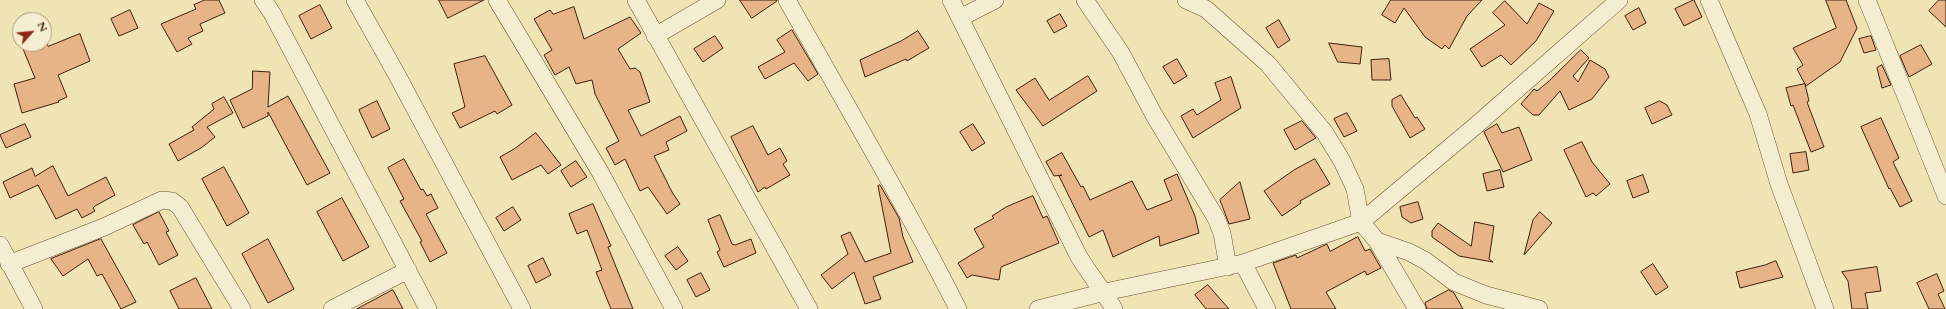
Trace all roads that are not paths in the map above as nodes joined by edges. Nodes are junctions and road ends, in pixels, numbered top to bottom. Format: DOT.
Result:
graph roads {
  1 [pos="263,0"];
  2 [pos="355,0"];
  3 [pos="497,0"];
  4 [pos="636,0"];
  5 [pos="717,0"];
  6 [pos="787,0"];
  7 [pos="951,0"];
  8 [pos="995,0"];
  9 [pos="1084,0"];
  10 [pos="1186,0"];
  11 [pos="1619,0"];
  12 [pos="1710,0"];
  13 [pos="1867,0"];
  14 [pos="960,18"];
  15 [pos="655,36"];
  16 [pos="1946,196"];
  17 [pos="1362,222"];
  18 [pos="1377,241"];
  19 [pos="0,245"];
  20 [pos="9,264"];
  21 [pos="1235,265"];
  22 [pos="408,270"];
  23 [pos="1105,292"];
  24 [pos="34,309"];
  25 [pos="242,309"];
  26 [pos="332,309"];
  27 [pos="428,309"];
  28 [pos="522,309"];
  29 [pos="674,309"];
  30 [pos="808,309"];
  31 [pos="958,309"];
  32 [pos="1038,309"];
  33 [pos="1114,309"];
  34 [pos="1267,309"];
  35 [pos="1417,309"];
  36 [pos="1539,309"];
  37 [pos="1825,309"];
  1 -- 22 [label="street"];
  2 -- 28 [label="street"];
  3 -- 29 [label="street"];
  4 -- 15 [label="street"];
  5 -- 15 [label="street"];
  6 -- 31 [label="street"];
  7 -- 14 [label="street"];
  8 -- 14 [label="street"];
  9 -- 21 [label="street"];
  10 -- 17 [label="street"];
  11 -- 17 [label="street"];
  12 -- 37 [label="street"];
  13 -- 16 [label="street"];
  14 -- 23 [label="street"];
  15 -- 30 [label="street"];
  17 -- 18 [label="street"];
  17 -- 21 [label="street"];
  18 -- 35 [label="street"];
  18 -- 36 [label="street"];
  19 -- 20 [label="street"];
  20 -- 24 [label="street"];
  20 -- 25 [label="street"];
  21 -- 23 [label="street"];
  21 -- 34 [label="street"];
  22 -- 26 [label="street"];
  22 -- 27 [label="street"];
  23 -- 32 [label="street"];
  23 -- 33 [label="street"];
}
